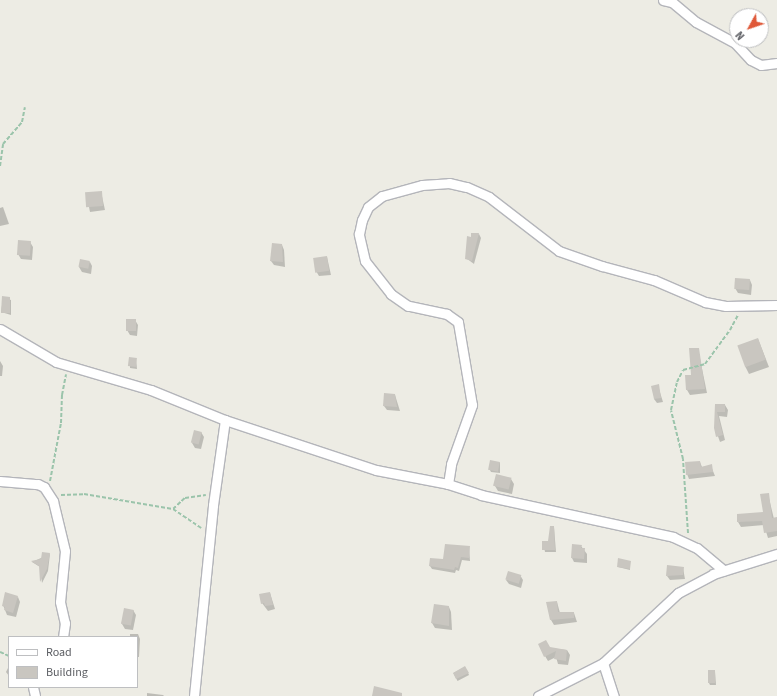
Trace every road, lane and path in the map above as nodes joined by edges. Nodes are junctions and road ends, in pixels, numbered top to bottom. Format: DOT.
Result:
graph roads {
  1 [pos="663,0"];
  2 [pos="777,63"];
  3 [pos="25,107"];
  4 [pos="0,166"];
  5 [pos="777,305"];
  6 [pos="742,306"];
  7 [pos="0,329"];
  8 [pos="68,366"];
  9 [pos="225,420"];
  10 [pos="0,481"];
  11 [pos="448,484"];
  12 [pos="215,492"];
  13 [pos="48,494"];
  14 [pos="173,509"];
  15 [pos="210,536"];
  16 [pos="688,543"];
  17 [pos="777,554"];
  18 [pos="724,571"];
  19 [pos="63,636"];
  20 [pos="604,663"];
  21 [pos="194,696"];
  22 [pos="538,696"];
  23 [pos="614,696"];
  1 -- 2 [label="street"];
  3 -- 4 [label="path"];
  5 -- 6 [label="street"];
  6 -- 11 [label="street"];
  6 -- 16 [label="path"];
  7 -- 8 [label="street"];
  8 -- 9 [label="street"];
  8 -- 13 [label="path"];
  9 -- 11 [label="street"];
  9 -- 12 [label="street"];
  10 -- 13 [label="street"];
  11 -- 16 [label="street"];
  12 -- 14 [label="path"];
  12 -- 15 [label="street"];
  13 -- 14 [label="path"];
  13 -- 19 [label="street"];
  14 -- 15 [label="path"];
  15 -- 21 [label="street"];
  16 -- 18 [label="street"];
  17 -- 18 [label="street"];
  18 -- 20 [label="street"];
  20 -- 22 [label="street"];
  20 -- 23 [label="street"];
}
